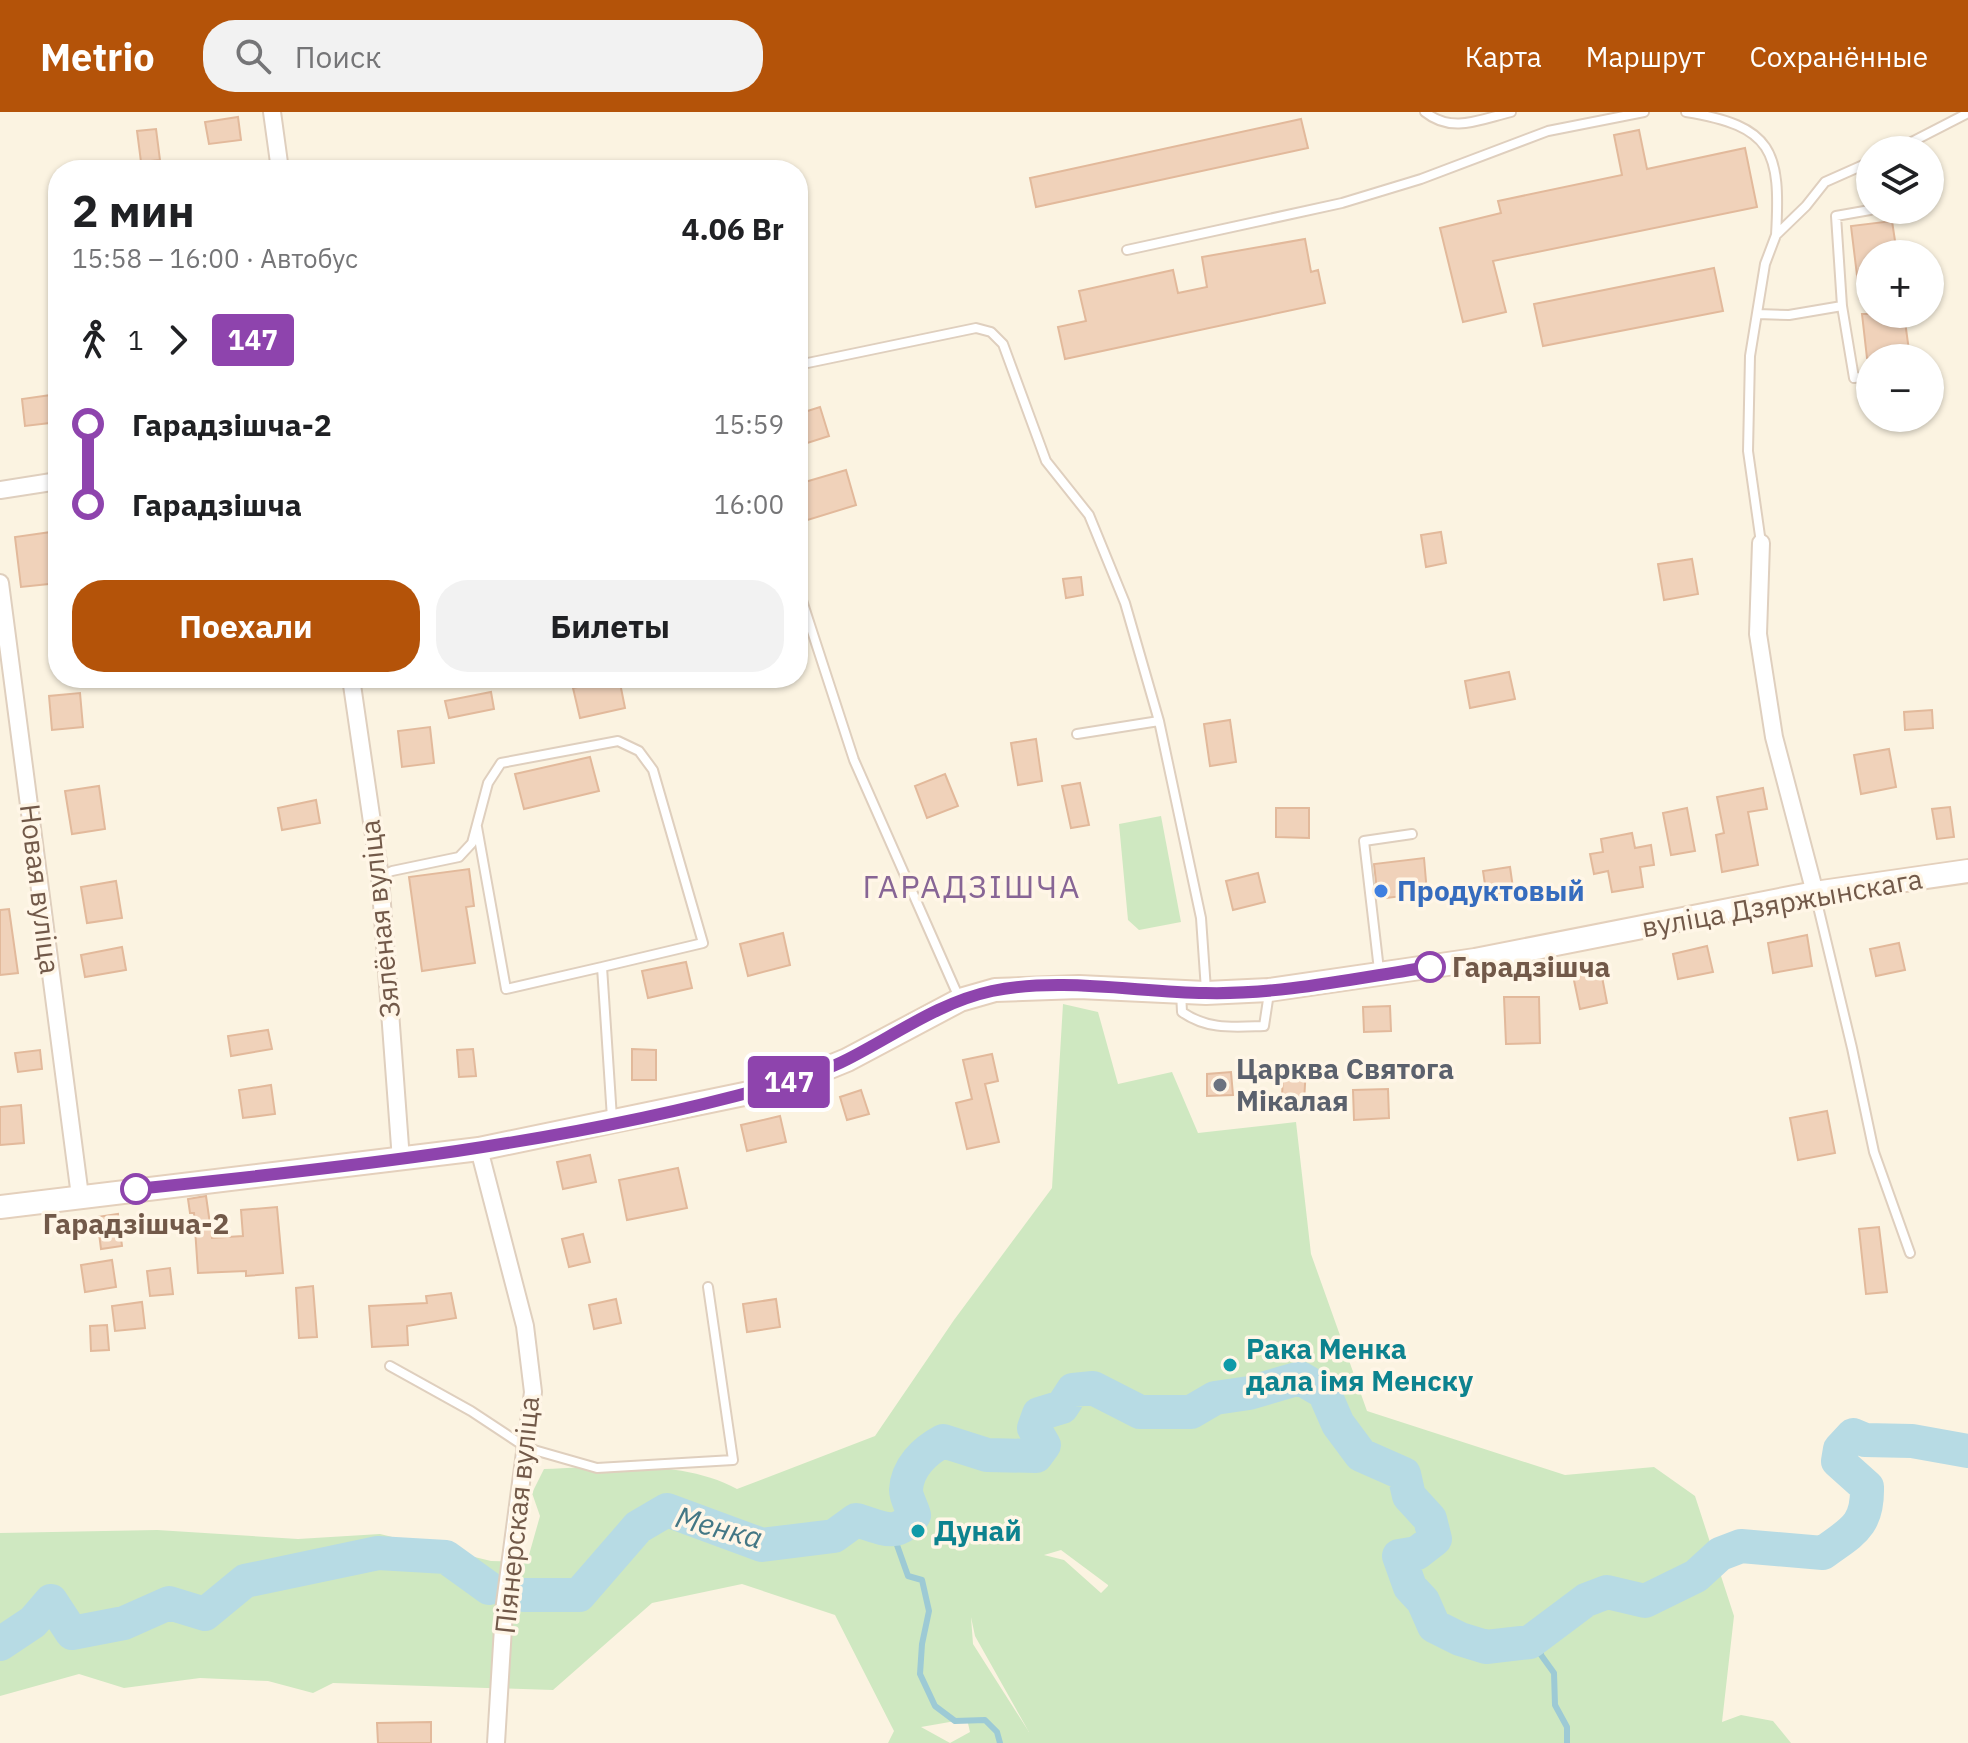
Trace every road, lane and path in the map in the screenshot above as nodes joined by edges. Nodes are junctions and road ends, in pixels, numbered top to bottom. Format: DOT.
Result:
graph roads {
  1 [pos="272,112"];
  2 [pos="1425,112"];
  3 [pos="1511,112"];
  4 [pos="1644,112"];
  5 [pos="1686,112"];
  6 [pos="1968,113"];
  7 [pos="1953,116"];
  8 [pos="1919,136"];
  9 [pos="279,160"];
  10 [pos="1856,168"];
  11 [pos="1856,212"];
  12 [pos="1776,235"];
  13 [pos="1127,250"];
  14 [pos="1842,306"];
  15 [pos="1757,314"];
  16 [pos="808,363"];
  17 [pos="1856,378"];
  18 [pos="48,483"];
  19 [pos="0,490"];
  20 [pos="1761,543"];
  21 [pos="0,583"];
  22 [pos="808,619"];
  23 [pos="352,688"];
  24 [pos="1159,721"];
  25 [pos="1077,734"];
  26 [pos="477,824"];
  27 [pos="1412,834"];
  28 [pos="1968,871"];
  29 [pos="380,877"];
  30 [pos="1815,893"];
  31 [pos="602,967"];
  32 [pos="1380,975"];
  33 [pos="1269,990"];
  34 [pos="1181,991"];
  35 [pos="1206,993"];
  36 [pos="960,1000"];
  37 [pos="612,1123"];
  38 [pos="479,1149"];
  39 [pos="401,1160"];
  40 [pos="80,1196"];
  41 [pos="0,1207"];
  42 [pos="1910,1253"];
  43 [pos="708,1287"];
  44 [pos="390,1366"];
  45 [pos="527,1448"];
  46 [pos="496,1743"];
  1 -- 9 [label="street"];
  2 -- 3 [label="lane"];
  4 -- 13 [label="lane"];
  5 -- 12 [label="lane"];
  6 -- 7 [label="lane"];
  7 -- 8 [label="lane"];
  10 -- 12 [label="lane"];
  11 -- 14 [label="lane"];
  12 -- 15 [label="lane"];
  14 -- 15 [label="lane"];
  14 -- 17 [label="lane"];
  15 -- 20 [label="lane"];
  16 -- 24 [label="lane"];
  18 -- 19 [label="street"];
  20 -- 30 [label="street"];
  21 -- 40 [label="street, Новая вуліца"];
  22 -- 36 [label="lane"];
  23 -- 29 [label="street, Зялёная вуліца"];
  24 -- 25 [label="lane"];
  24 -- 35 [label="lane"];
  26 -- 29 [label="lane"];
  26 -- 31 [label="lane"];
  26 -- 31 [label="lane"];
  27 -- 32 [label="lane"];
  28 -- 30 [label="street, вуліца Дзяржынскага"];
  29 -- 39 [label="street, Зялёная вуліца"];
  30 -- 32 [label="street, вуліца Дзяржынскага"];
  30 -- 42 [label="lane"];
  31 -- 37 [label="lane"];
  32 -- 33 [label="street, вуліца Дзяржынскага"];
  33 -- 34 [label="lane"];
  33 -- 35 [label="street, вуліца Дзяржынскага"];
  34 -- 35 [label="street, вуліца Дзяржынскага"];
  34 -- 36 [label="street, вуліца Дзяржынскага"];
  36 -- 37 [label="street, вуліца Дзяржынскага"];
  37 -- 38 [label="street, вуліца Дзяржынскага"];
  38 -- 39 [label="street, вуліца Дзяржынскага"];
  38 -- 45 [label="street, Піянерская вуліца"];
  39 -- 40 [label="street, вуліца Дзяржынскага"];
  40 -- 41 [label="street, вуліца Дзяржынскага"];
  43 -- 45 [label="lane"];
  44 -- 45 [label="lane"];
  45 -- 46 [label="street, Піянерская вуліца"];
}
